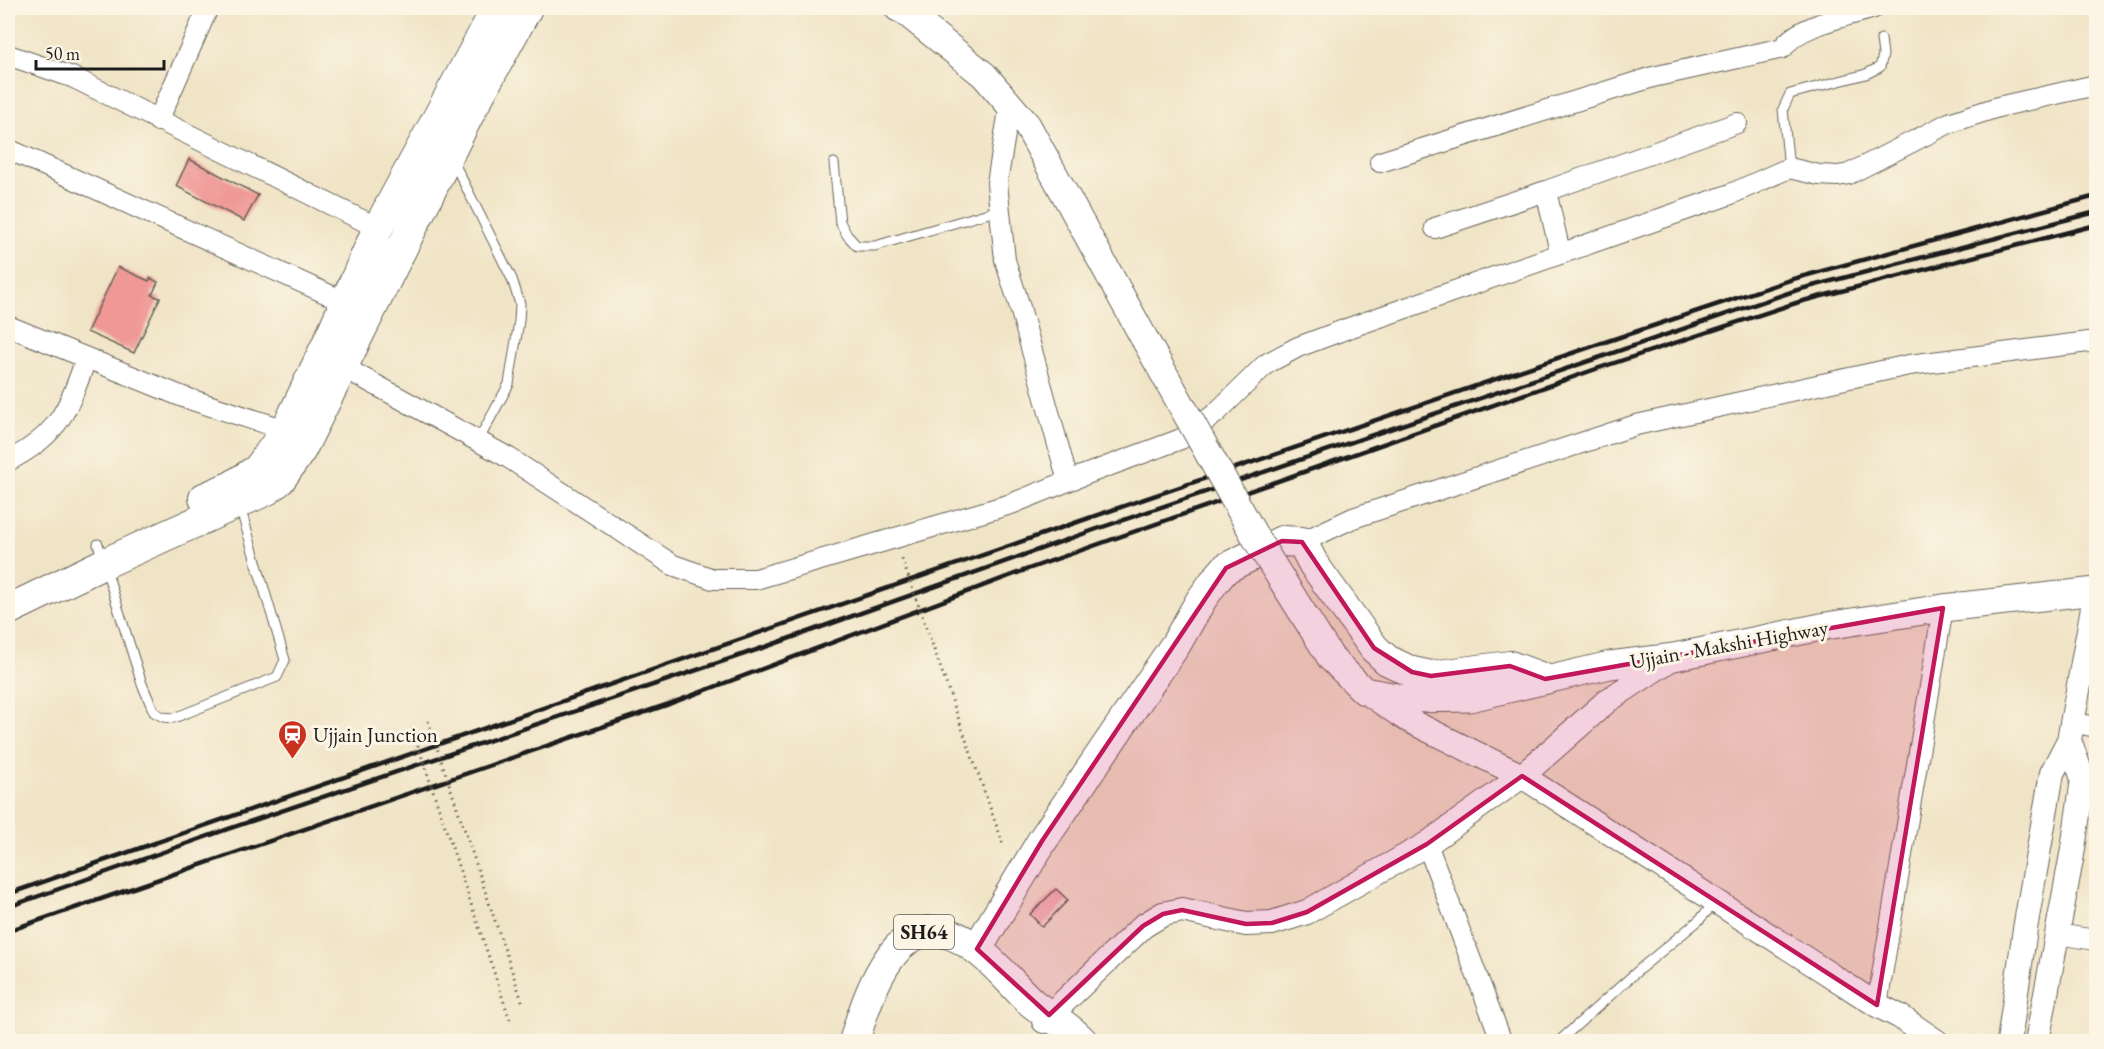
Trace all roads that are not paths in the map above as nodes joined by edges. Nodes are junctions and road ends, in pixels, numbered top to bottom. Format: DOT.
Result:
graph roads {
  1 [pos="208,8"];
  2 [pos="497,8"];
  3 [pos="527,8"];
  4 [pos="901,8"];
  5 [pos="1874,8"];
  6 [pos="1881,39"];
  7 [pos="8,55"];
  8 [pos="2097,85"];
  9 [pos="1010,104"];
  10 [pos="158,121"];
  11 [pos="1737,123"];
  12 [pos="8,149"];
  13 [pos="449,154"];
  14 [pos="834,162"];
  15 [pos="1380,162"];
  16 [pos="1789,168"];
  17 [pos="1546,191"];
  18 [pos="999,210"];
  19 [pos="378,228"];
  20 [pos="1435,228"];
  21 [pos="1560,252"];
  22 [pos="358,308"];
  23 [pos="8,326"];
  24 [pos="2097,341"];
  25 [pos="86,359"];
  26 [pos="343,367"];
  27 [pos="286,430"];
  28 [pos="478,441"];
  29 [pos="8,461"];
  30 [pos="1068,481"];
  31 [pos="236,495"];
  32 [pos="1302,542"];
  33 [pos="101,554"];
  34 [pos="8,587"];
  35 [pos="2096,591"];
  36 [pos="1943,608"];
  37 [pos="8,610"];
  38 [pos="1674,657"];
  39 [pos="1545,679"];
  40 [pos="1364,691"];
  41 [pos="2097,727"];
  42 [pos="2070,731"];
  43 [pos="1522,776"];
  44 [pos="1427,844"];
  45 [pos="1716,901"];
  46 [pos="2057,933"];
  47 [pos="2097,940"];
  48 [pos="977,949"];
  49 [pos="1877,1005"];
  50 [pos="1046,1020"];
  51 [pos="854,1041"];
  52 [pos="1083,1041"];
  53 [pos="1502,1041"];
  54 [pos="1558,1041"];
  55 [pos="1937,1041"];
  56 [pos="2009,1041"];
  57 [pos="2037,1041"];
  1 -- 10 [label="street"];
  2 -- 19 [label="main road"];
  3 -- 13 [label="main road"];
  4 -- 9 [label="main road"];
  5 -- 15 [label="street"];
  6 -- 16 [label="lane"];
  7 -- 10 [label="street"];
  8 -- 16 [label="street"];
  9 -- 18 [label="street"];
  9 -- 40 [label="main road, bridge"];
  10 -- 19 [label="street"];
  11 -- 17 [label="street"];
  12 -- 22 [label="street"];
  13 -- 22 [label="main road"];
  13 -- 28 [label="lane"];
  14 -- 18 [label="lane"];
  16 -- 21 [label="street"];
  17 -- 20 [label="street"];
  17 -- 21 [label="street"];
  18 -- 30 [label="street"];
  19 -- 22 [label="main road"];
  21 -- 30 [label="street"];
  22 -- 26 [label="main road"];
  22 -- 27 [label="main road"];
  23 -- 25 [label="street"];
  24 -- 32 [label="street"];
  25 -- 27 [label="street"];
  25 -- 29 [label="street"];
  26 -- 28 [label="street"];
  26 -- 31 [label="main road"];
  27 -- 31 [label="main road"];
  28 -- 30 [label="street"];
  31 -- 33 [label="main road"];
  31 -- 33 [label="lane"];
  32 -- 39 [label="main road"];
  32 -- 48 [label="main road"];
  33 -- 34 [label="main road"];
  33 -- 37 [label="main road"];
  35 -- 36 [label="main road, Ujjain - Makshi Highway"];
  35 -- 42 [label="street"];
  36 -- 38 [label="main road, Ujjain - Makshi Highway"];
  36 -- 49 [label="street"];
  38 -- 39 [label="main road, Ujjain - Makshi Highway"];
  38 -- 43 [label="street"];
  39 -- 40 [label="main road, Ujjain - Makshi Highway"];
  40 -- 43 [label="street"];
  41 -- 42 [label="street"];
  42 -- 46 [label="street"];
  42 -- 56 [label="street"];
  43 -- 44 [label="street"];
  43 -- 45 [label="street"];
  44 -- 50 [label="street"];
  44 -- 53 [label="street"];
  45 -- 49 [label="street"];
  45 -- 54 [label="lane"];
  46 -- 47 [label="street"];
  46 -- 57 [label="street"];
  48 -- 50 [label="main road, SH64"];
  48 -- 51 [label="main road, SH64"];
  49 -- 55 [label="street"];
  50 -- 52 [label="main road, SH64"];
}
